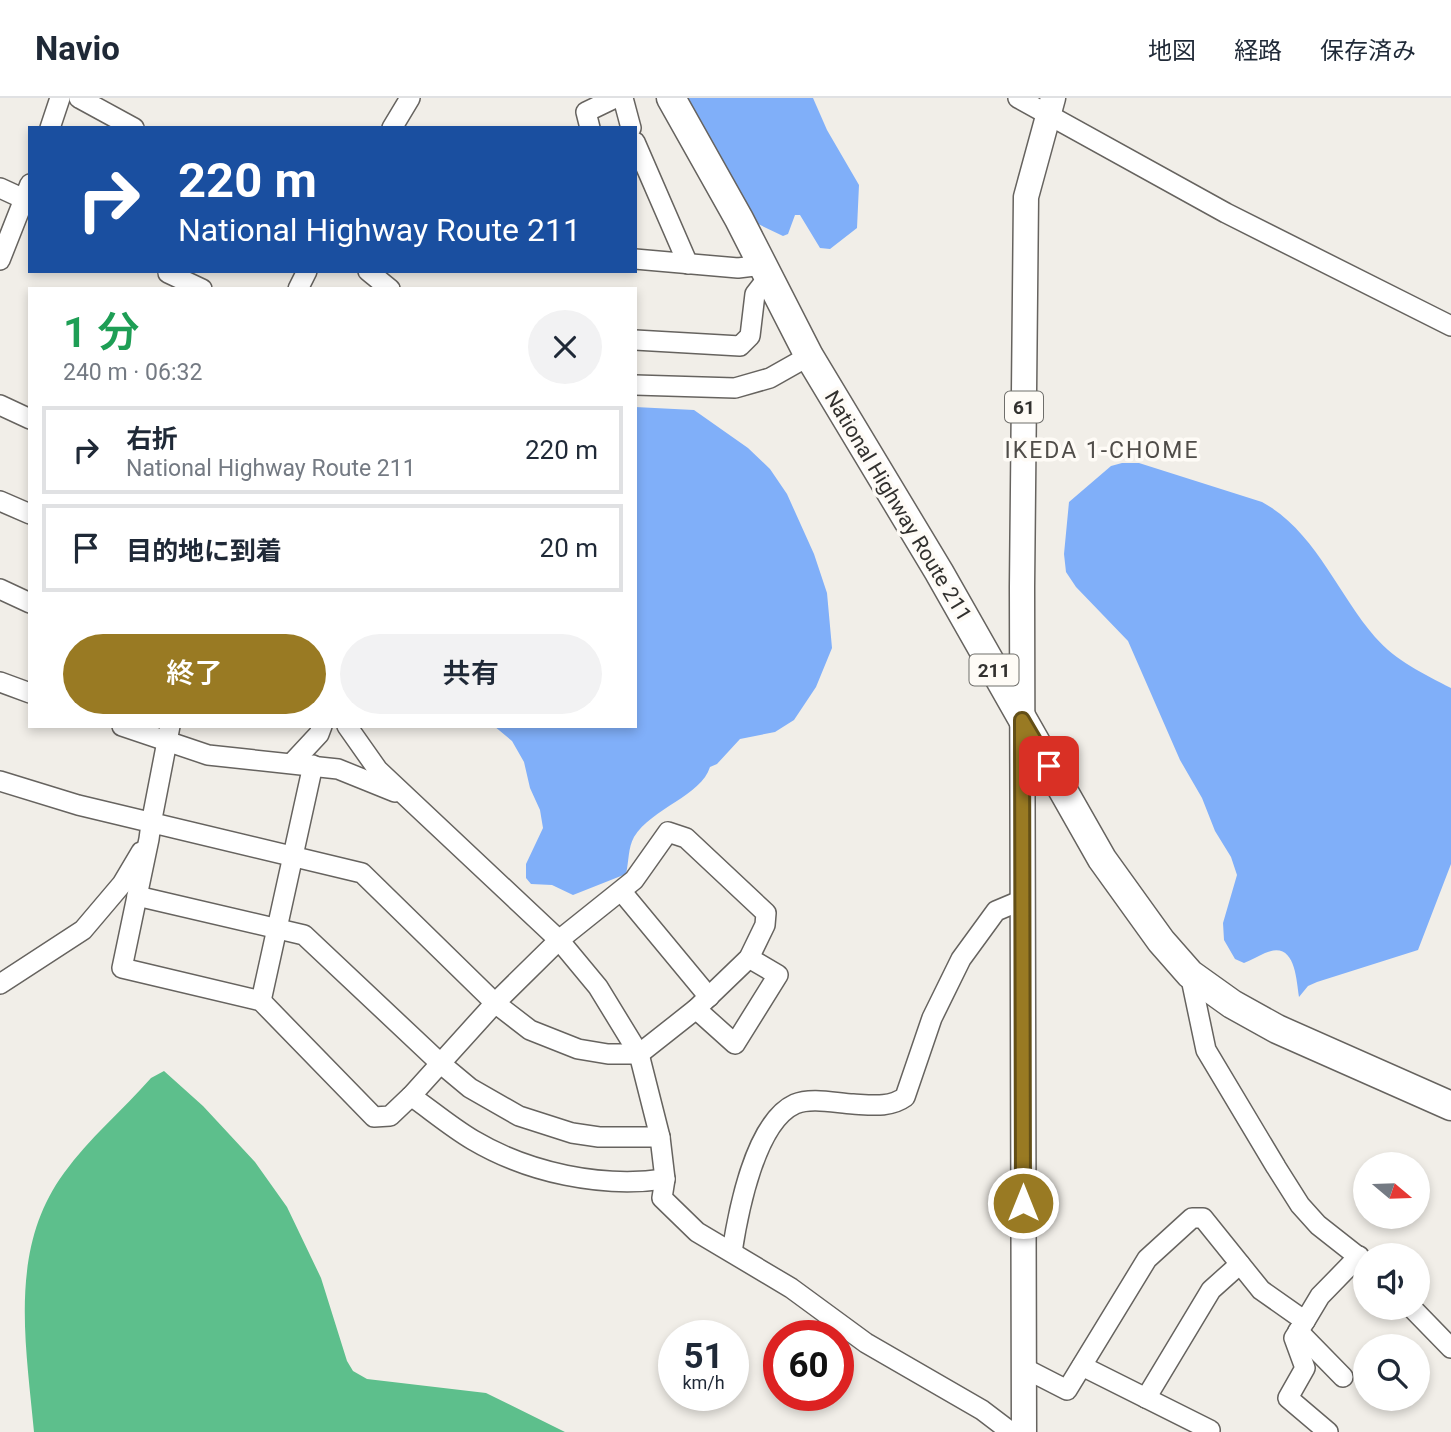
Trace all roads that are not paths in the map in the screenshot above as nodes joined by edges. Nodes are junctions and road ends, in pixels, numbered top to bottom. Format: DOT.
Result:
graph roads {
  1 [pos="60,98"];
  2 [pos="79,98"];
  3 [pos="410,98"];
  4 [pos="615,98"];
  5 [pos="623,98"];
  6 [pos="671,98"];
  7 [pos="1018,98"];
  8 [pos="1051,105"];
  9 [pos="51,126"];
  10 [pos="130,126"];
  11 [pos="393,126"];
  12 [pos="590,126"];
  13 [pos="630,126"];
  14 [pos="637,147"];
  15 [pos="0,188"];
  16 [pos="27,191"];
  17 [pos="637,258"];
  18 [pos="0,260"];
  19 [pos="688,264"];
  20 [pos="766,270"];
  21 [pos="168,273"];
  22 [pos="370,273"];
  23 [pos="199,287"];
  24 [pos="388,287"];
  25 [pos="1451,326"];
  26 [pos="637,340"];
  27 [pos="809,356"];
  28 [pos="637,385"];
  29 [pos="0,405"];
  30 [pos="28,418"];
  31 [pos="0,501"];
  32 [pos="28,513"];
  33 [pos="0,589"];
  34 [pos="28,602"];
  35 [pos="0,682"];
  36 [pos="28,692"];
  37 [pos="1022,720"];
  38 [pos="134,728"];
  39 [pos="322,728"];
  40 [pos="348,728"];
  41 [pos="169,734"];
  42 [pos="292,763"];
  43 [pos="313,765"];
  44 [pos="0,781"];
  45 [pos="402,795"];
  46 [pos="150,832"];
  47 [pos="292,857"];
  48 [pos="622,892"];
  49 [pos="137,896"];
  50 [pos="1022,900"];
  51 [pos="277,928"];
  52 [pos="559,940"];
  53 [pos="749,958"];
  54 [pos="1190,974"];
  55 [pos="0,984"];
  56 [pos="261,1002"];
  57 [pos="495,1003"];
  58 [pos="703,1003"];
  59 [pos="639,1054"];
  60 [pos="440,1063"];
  61 [pos="411,1096"];
  62 [pos="1451,1106"];
  63 [pos="660,1137"];
  64 [pos="665,1179"];
  65 [pos="732,1252"];
  66 [pos="1353,1252"];
  67 [pos="1240,1264"];
  68 [pos="1353,1267"];
  69 [pos="1424,1320"];
  70 [pos="1302,1326"];
  71 [pos="1451,1348"];
  72 [pos="1082,1366"];
  73 [pos="1024,1368"];
  74 [pos="1343,1377"];
  75 [pos="1146,1398"];
  76 [pos="1210,1430"];
  77 [pos="1011,1432"];
  78 [pos="1024,1432"];
  79 [pos="1328,1432"];
  1 -- 9 [label="street"];
  2 -- 10 [label="street"];
  3 -- 11 [label="street"];
  4 -- 12 [label="street"];
  5 -- 13 [label="street"];
  6 -- 20 [label="highway, National Highway Route 211 / 211"];
  7 -- 8 [label="street"];
  8 -- 25 [label="street"];
  8 -- 37 [label="main road, 61"];
  14 -- 19 [label="street"];
  15 -- 16 [label="street"];
  16 -- 18 [label="street"];
  17 -- 19 [label="street"];
  19 -- 20 [label="street"];
  20 -- 26 [label="street"];
  20 -- 27 [label="highway, National Highway Route 211 / 211"];
  21 -- 23 [label="street"];
  22 -- 24 [label="street"];
  27 -- 28 [label="street"];
  27 -- 37 [label="highway, National Highway Route 211 / 211"];
  29 -- 30 [label="street"];
  31 -- 32 [label="street"];
  33 -- 34 [label="street"];
  35 -- 36 [label="street"];
  37 -- 50 [label="main road, 61"];
  37 -- 54 [label="highway, National Highway Route 211 / 211"];
  38 -- 41 [label="street"];
  39 -- 42 [label="street"];
  40 -- 45 [label="street"];
  41 -- 42 [label="street"];
  41 -- 46 [label="street"];
  42 -- 43 [label="street"];
  43 -- 45 [label="street"];
  43 -- 47 [label="street"];
  44 -- 46 [label="street"];
  45 -- 52 [label="street"];
  46 -- 47 [label="street"];
  46 -- 49 [label="street"];
  46 -- 55 [label="street"];
  47 -- 51 [label="street"];
  47 -- 57 [label="street"];
  48 -- 52 [label="street"];
  48 -- 53 [label="street"];
  48 -- 58 [label="street"];
  49 -- 51 [label="street"];
  49 -- 56 [label="street"];
  50 -- 65 [label="street"];
  50 -- 73 [label="main road, 61"];
  51 -- 56 [label="street"];
  51 -- 60 [label="street"];
  52 -- 57 [label="street"];
  52 -- 59 [label="street"];
  53 -- 58 [label="street"];
  53 -- 58 [label="street"];
  54 -- 62 [label="highway, National Highway Route 211 / 211"];
  54 -- 66 [label="street"];
  56 -- 61 [label="street"];
  57 -- 59 [label="street"];
  57 -- 60 [label="street"];
  58 -- 59 [label="street"];
  59 -- 63 [label="street"];
  60 -- 61 [label="street"];
  60 -- 63 [label="street"];
  61 -- 64 [label="street"];
  63 -- 64 [label="street"];
  64 -- 65 [label="street"];
  65 -- 77 [label="street"];
  67 -- 70 [label="street"];
  67 -- 72 [label="street"];
  67 -- 75 [label="street"];
  68 -- 70 [label="street"];
  69 -- 71 [label="street"];
  70 -- 74 [label="street"];
  70 -- 79 [label="street"];
  72 -- 73 [label="street"];
  72 -- 75 [label="street"];
  73 -- 78 [label="main road, 61"];
  75 -- 76 [label="street"];
}
